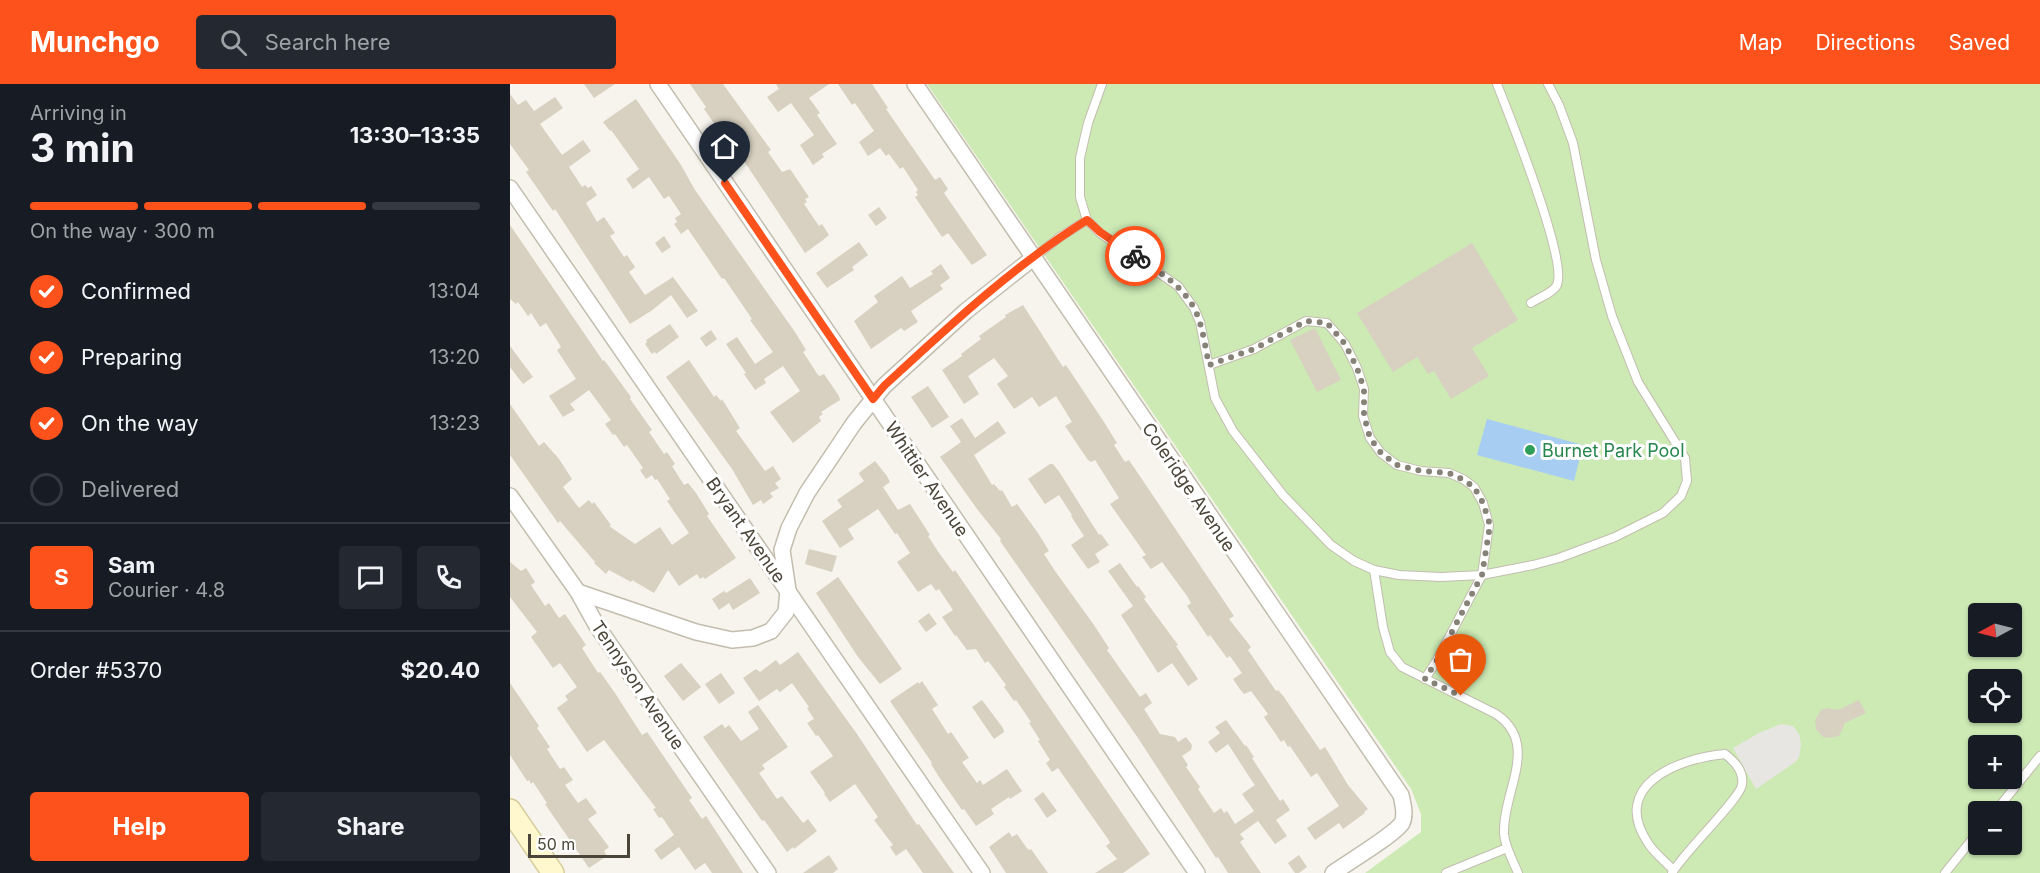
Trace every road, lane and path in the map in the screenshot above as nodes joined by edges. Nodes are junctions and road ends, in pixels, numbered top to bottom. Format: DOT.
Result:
graph roads {
  1 [pos="658,84"];
  2 [pos="915,84"];
  3 [pos="1102,84"];
  4 [pos="1497,84"];
  5 [pos="1548,84"];
  6 [pos="510,188"];
  7 [pos="1087,220"];
  8 [pos="1033,258"];
  9 [pos="1531,303"];
  10 [pos="1209,365"];
  11 [pos="873,399"];
  12 [pos="510,496"];
  13 [pos="517,514"];
  14 [pos="1374,570"];
  15 [pos="1482,575"];
  16 [pos="788,590"];
  17 [pos="578,592"];
  18 [pos="1425,679"];
  19 [pos="2040,756"];
  20 [pos="2004,801"];
  21 [pos="510,810"];
  22 [pos="1968,844"];
  23 [pos="1507,848"];
  24 [pos="1673,872"];
  25 [pos="553,873"];
  26 [pos="768,873"];
  27 [pos="982,873"];
  28 [pos="1197,873"];
  29 [pos="1333,873"];
  30 [pos="1446,873"];
  31 [pos="1518,873"];
  32 [pos="1945,873"];
  1 -- 11 [label="street, Whittier Avenue"];
  2 -- 8 [label="street, Coleridge Avenue"];
  3 -- 7 [label="lane"];
  4 -- 9 [label="lane"];
  5 -- 15 [label="lane"];
  6 -- 16 [label="street, Bryant Avenue"];
  7 -- 8 [label="lane"];
  7 -- 10 [label="lane"];
  8 -- 11 [label="street"];
  8 -- 29 [label="street, Coleridge Avenue"];
  10 -- 14 [label="lane"];
  10 -- 15 [label="lane"];
  11 -- 16 [label="street"];
  11 -- 28 [label="street, Whittier Avenue"];
  12 -- 13 [label="street, Tennyson Avenue"];
  13 -- 17 [label="street, Tennyson Avenue"];
  14 -- 15 [label="lane"];
  14 -- 18 [label="lane"];
  15 -- 18 [label="lane"];
  16 -- 17 [label="street"];
  16 -- 27 [label="street, Bryant Avenue"];
  17 -- 26 [label="street, Tennyson Avenue"];
  18 -- 23 [label="lane"];
  19 -- 20 [label="lane"];
  21 -- 25 [label="street"];
  22 -- 32 [label="lane"];
  23 -- 30 [label="lane"];
  23 -- 31 [label="lane"];
  24 -- 24 [label="lane"];
}
